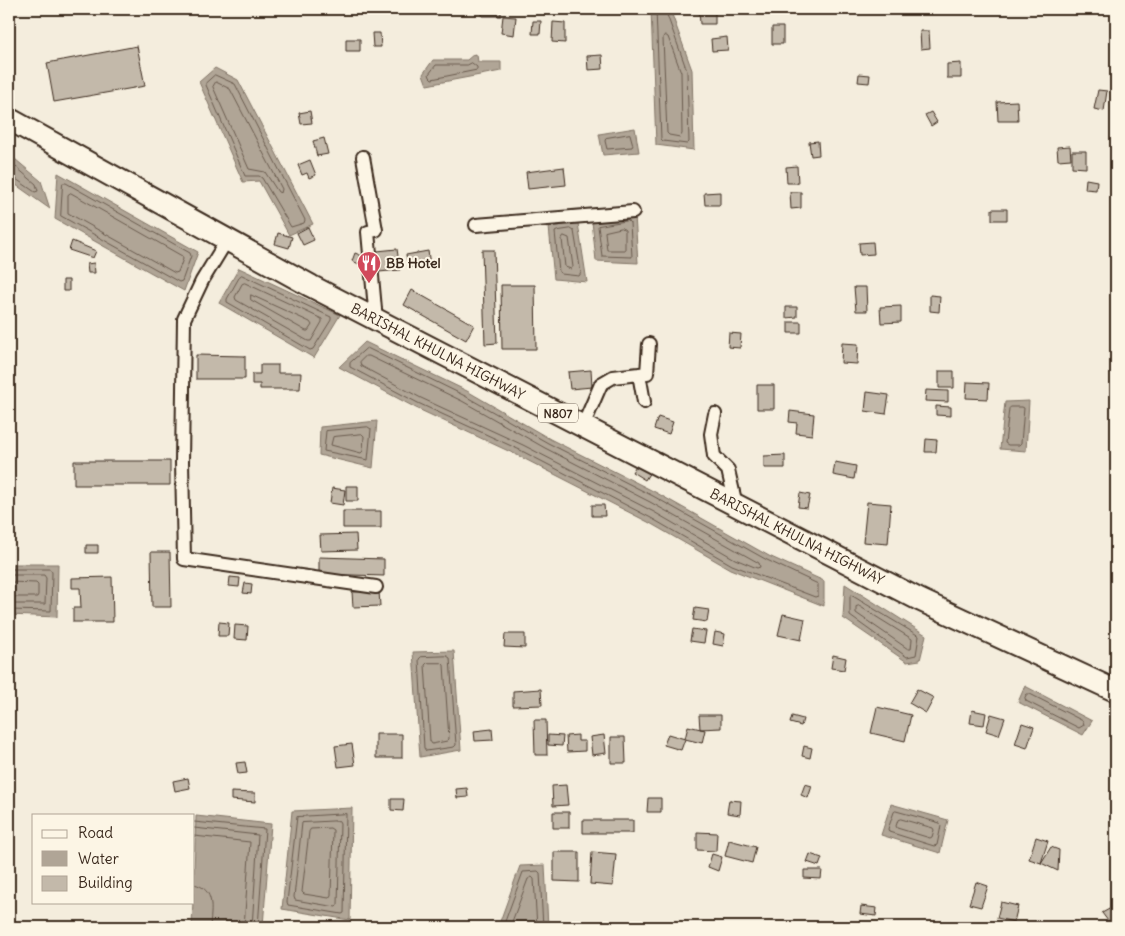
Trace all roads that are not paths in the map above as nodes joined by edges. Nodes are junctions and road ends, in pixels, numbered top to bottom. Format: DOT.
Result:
graph roads {
  1 [pos="9,119"];
  2 [pos="363,158"];
  3 [pos="633,212"];
  4 [pos="476,225"];
  5 [pos="227,240"];
  6 [pos="376,320"];
  7 [pos="649,344"];
  8 [pos="639,374"];
  9 [pos="644,402"];
  10 [pos="714,414"];
  11 [pos="583,426"];
  12 [pos="736,505"];
  13 [pos="376,587"];
  14 [pos="1116,691"];
  1 -- 5 [label="highway, BARISHAL KHULNA HIGHWAY / N807"];
  2 -- 6 [label="street"];
  3 -- 4 [label="street"];
  5 -- 6 [label="highway, BARISHAL KHULNA HIGHWAY / N807"];
  5 -- 13 [label="street"];
  6 -- 11 [label="highway, BARISHAL KHULNA HIGHWAY / N807"];
  7 -- 8 [label="street"];
  8 -- 9 [label="street"];
  8 -- 11 [label="street"];
  10 -- 12 [label="street"];
  11 -- 12 [label="highway, BARISHAL KHULNA HIGHWAY / N807"];
  12 -- 14 [label="highway, BARISHAL KHULNA HIGHWAY / N807"];
}
